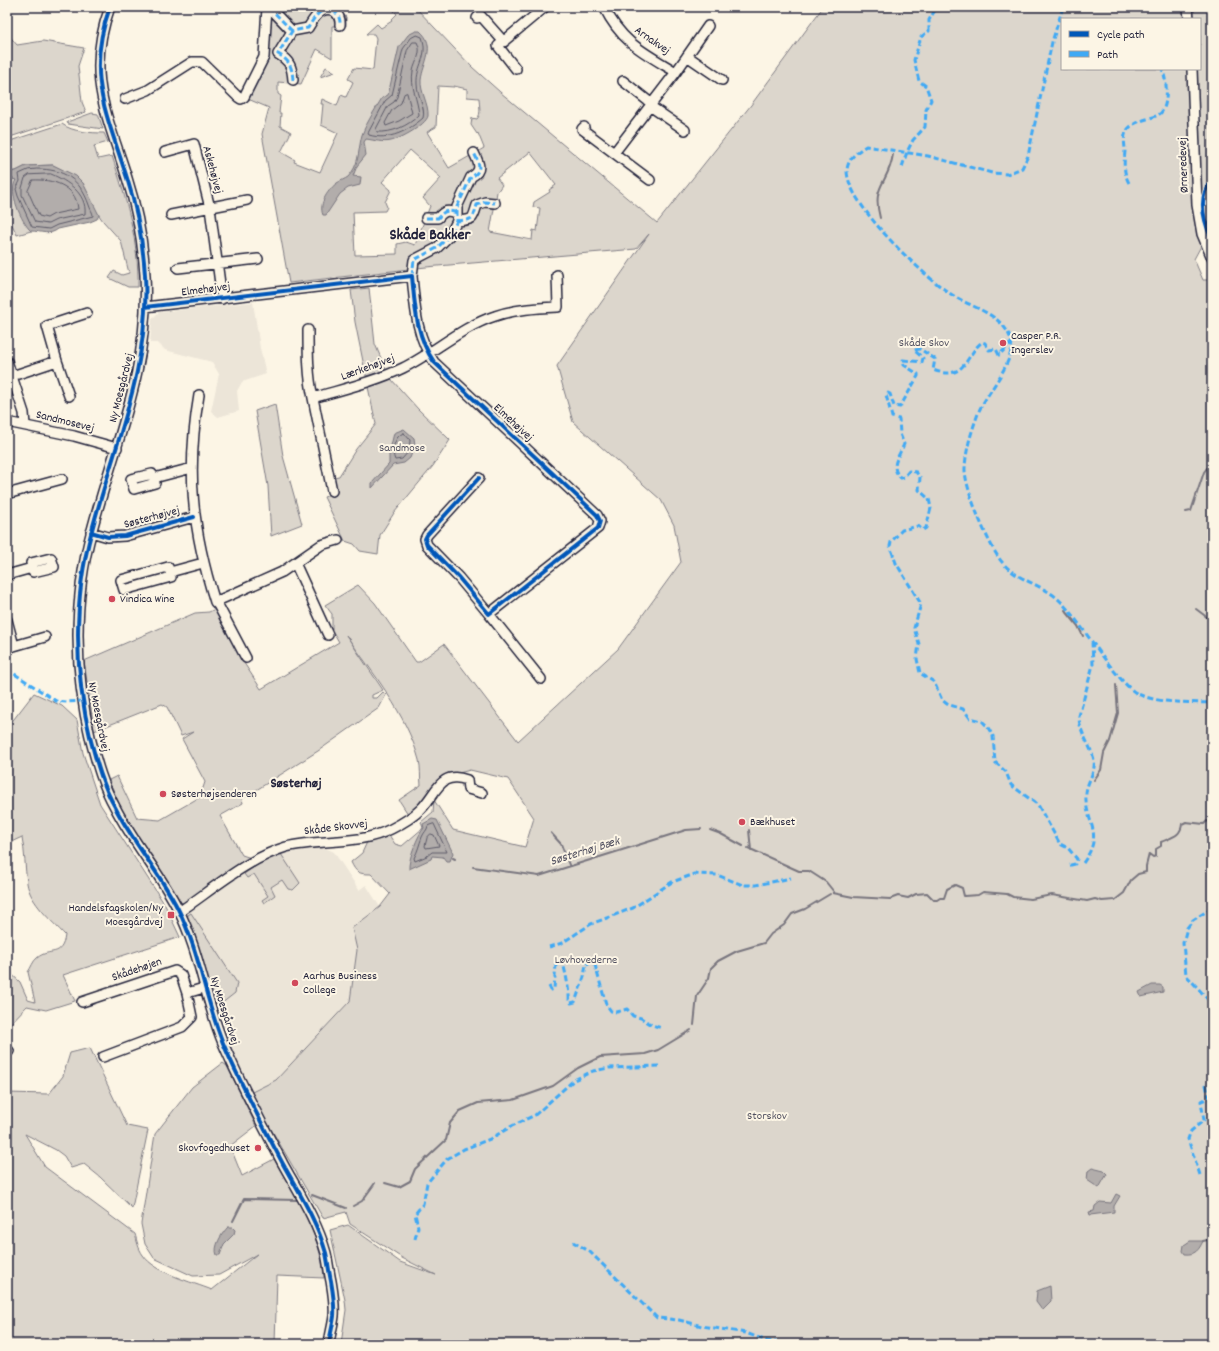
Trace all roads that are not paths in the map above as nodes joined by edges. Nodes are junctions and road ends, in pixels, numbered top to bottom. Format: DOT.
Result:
graph roads {
  1 [pos="110,7"];
  2 [pos="268,7"];
  3 [pos="546,7"];
  4 [pos="604,7"];
  5 [pos="1188,7"];
  6 [pos="477,18"];
  7 [pos="1189,18"];
  8 [pos="340,25"];
  9 [pos="708,26"];
  10 [pos="292,31"];
  11 [pos="504,42"];
  12 [pos="687,56"];
  13 [pos="516,69"];
  14 [pos="1192,70"];
  15 [pos="676,72"];
  16 [pos="293,80"];
  17 [pos="722,80"];
  18 [pos="623,81"];
  19 [pos="125,99"];
  20 [pos="651,105"];
  21 [pos="584,127"];
  22 [pos="685,130"];
  23 [pos="164,152"];
  24 [pos="474,153"];
  25 [pos="614,153"];
  26 [pos="650,180"];
  27 [pos="247,200"];
  28 [pos="495,203"];
  29 [pos="210,208"];
  30 [pos="170,215"];
  31 [pos="457,217"];
  32 [pos="426,218"];
  33 [pos="1212,258"];
  34 [pos="258,259"];
  35 [pos="218,263"];
  36 [pos="178,268"];
  37 [pos="557,275"];
  38 [pos="412,276"];
  39 [pos="222,298"];
  40 [pos="145,307"];
  41 [pos="87,313"];
  42 [pos="308,330"];
  43 [pos="428,353"];
  44 [pos="57,361"];
  45 [pos="7,364"];
  46 [pos="12,376"];
  47 [pos="199,395"];
  48 [pos="69,396"];
  49 [pos="313,398"];
  50 [pos="7,422"];
  51 [pos="25,425"];
  52 [pos="116,448"];
  53 [pos="192,468"];
  54 [pos="154,478"];
  55 [pos="479,478"];
  56 [pos="62,479"];
  57 [pos="332,491"];
  58 [pos="7,494"];
  59 [pos="194,517"];
  60 [pos="91,532"];
  61 [pos="338,540"];
  62 [pos="295,563"];
  63 [pos="203,564"];
  64 [pos="32,568"];
  65 [pos="170,572"];
  66 [pos="7,575"];
  67 [pos="215,602"];
  68 [pos="489,614"];
  69 [pos="7,620"];
  70 [pos="328,635"];
  71 [pos="45,637"];
  72 [pos="11,647"];
  73 [pos="246,658"];
  74 [pos="541,679"];
  75 [pos="482,793"];
  76 [pos="179,912"];
  77 [pos="206,987"];
  78 [pos="187,993"];
  79 [pos="82,1002"];
  80 [pos="103,1057"];
  81 [pos="328,1344"];
  1 -- 40 [label="street, Ny Moesgårdvej"];
  2 -- 10 [label="street"];
  2 -- 19 [label="street"];
  3 -- 11 [label="street"];
  4 -- 15 [label="street, Arnakvej"];
  5 -- 7 [label="street"];
  6 -- 11 [label="street"];
  8 -- 10 [label="street"];
  9 -- 12 [label="street, Arnakvej"];
  10 -- 16 [label="street"];
  11 -- 13 [label="street"];
  12 -- 15 [label="street, Arnakvej"];
  12 -- 17 [label="street, Arnakvej"];
  14 -- 33 [label="street, Ørneredevej"];
  15 -- 20 [label="street, Arnakvej"];
  18 -- 20 [label="street"];
  20 -- 22 [label="street"];
  20 -- 25 [label="street, Arnakvej"];
  21 -- 25 [label="street"];
  23 -- 29 [label="street, Askehøjvej"];
  24 -- 31 [label="street"];
  25 -- 26 [label="street"];
  27 -- 29 [label="street, Askehøjvej"];
  28 -- 31 [label="street"];
  29 -- 30 [label="street, Askehøjvej"];
  29 -- 35 [label="street, Askehøjvej"];
  31 -- 32 [label="street"];
  31 -- 38 [label="street"];
  34 -- 35 [label="street"];
  35 -- 36 [label="street"];
  35 -- 39 [label="street, Askehøjvej"];
  37 -- 43 [label="street"];
  38 -- 39 [label="street, Elmehøjvej"];
  38 -- 43 [label="street, Elmehøjvej"];
  39 -- 40 [label="street, Elmehøjvej"];
  40 -- 52 [label="street, Ny Moesgårdvej"];
  41 -- 44 [label="street"];
  42 -- 49 [label="street"];
  43 -- 49 [label="street, Lærkehøjvej"];
  43 -- 68 [label="street, Elmehøjvej"];
  44 -- 46 [label="street"];
  44 -- 48 [label="street"];
  45 -- 46 [label="street"];
  46 -- 51 [label="street"];
  47 -- 53 [label="street, Søsterhøjvej"];
  49 -- 57 [label="street"];
  50 -- 51 [label="street, Sandmosevej"];
  51 -- 52 [label="street, Sandmosevej"];
  52 -- 60 [label="street, Ny Moesgårdvej"];
  53 -- 54 [label="street"];
  53 -- 59 [label="street, Søsterhøjvej"];
  55 -- 68 [label="street"];
  56 -- 58 [label="street"];
  59 -- 60 [label="street, Søsterhøjvej"];
  59 -- 63 [label="street, Søsterhøjvej"];
  60 -- 76 [label="street, Ny Moesgårdvej"];
  61 -- 62 [label="street"];
  62 -- 67 [label="street"];
  62 -- 70 [label="street"];
  63 -- 65 [label="street"];
  63 -- 67 [label="street, Søsterhøjvej"];
  64 -- 66 [label="street"];
  65 -- 65 [label="street"];
  67 -- 73 [label="street, Søsterhøjvej"];
  68 -- 74 [label="street"];
  69 -- 72 [label="street"];
  71 -- 72 [label="street"];
  75 -- 76 [label="street, Skåde Skovvej"];
  76 -- 77 [label="street, Ny Moesgårdvej"];
  77 -- 78 [label="street"];
  77 -- 81 [label="street, Ny Moesgårdvej"];
  78 -- 79 [label="street, Skådehøjen"];
  78 -- 80 [label="street, Skådehøjen"];
}
